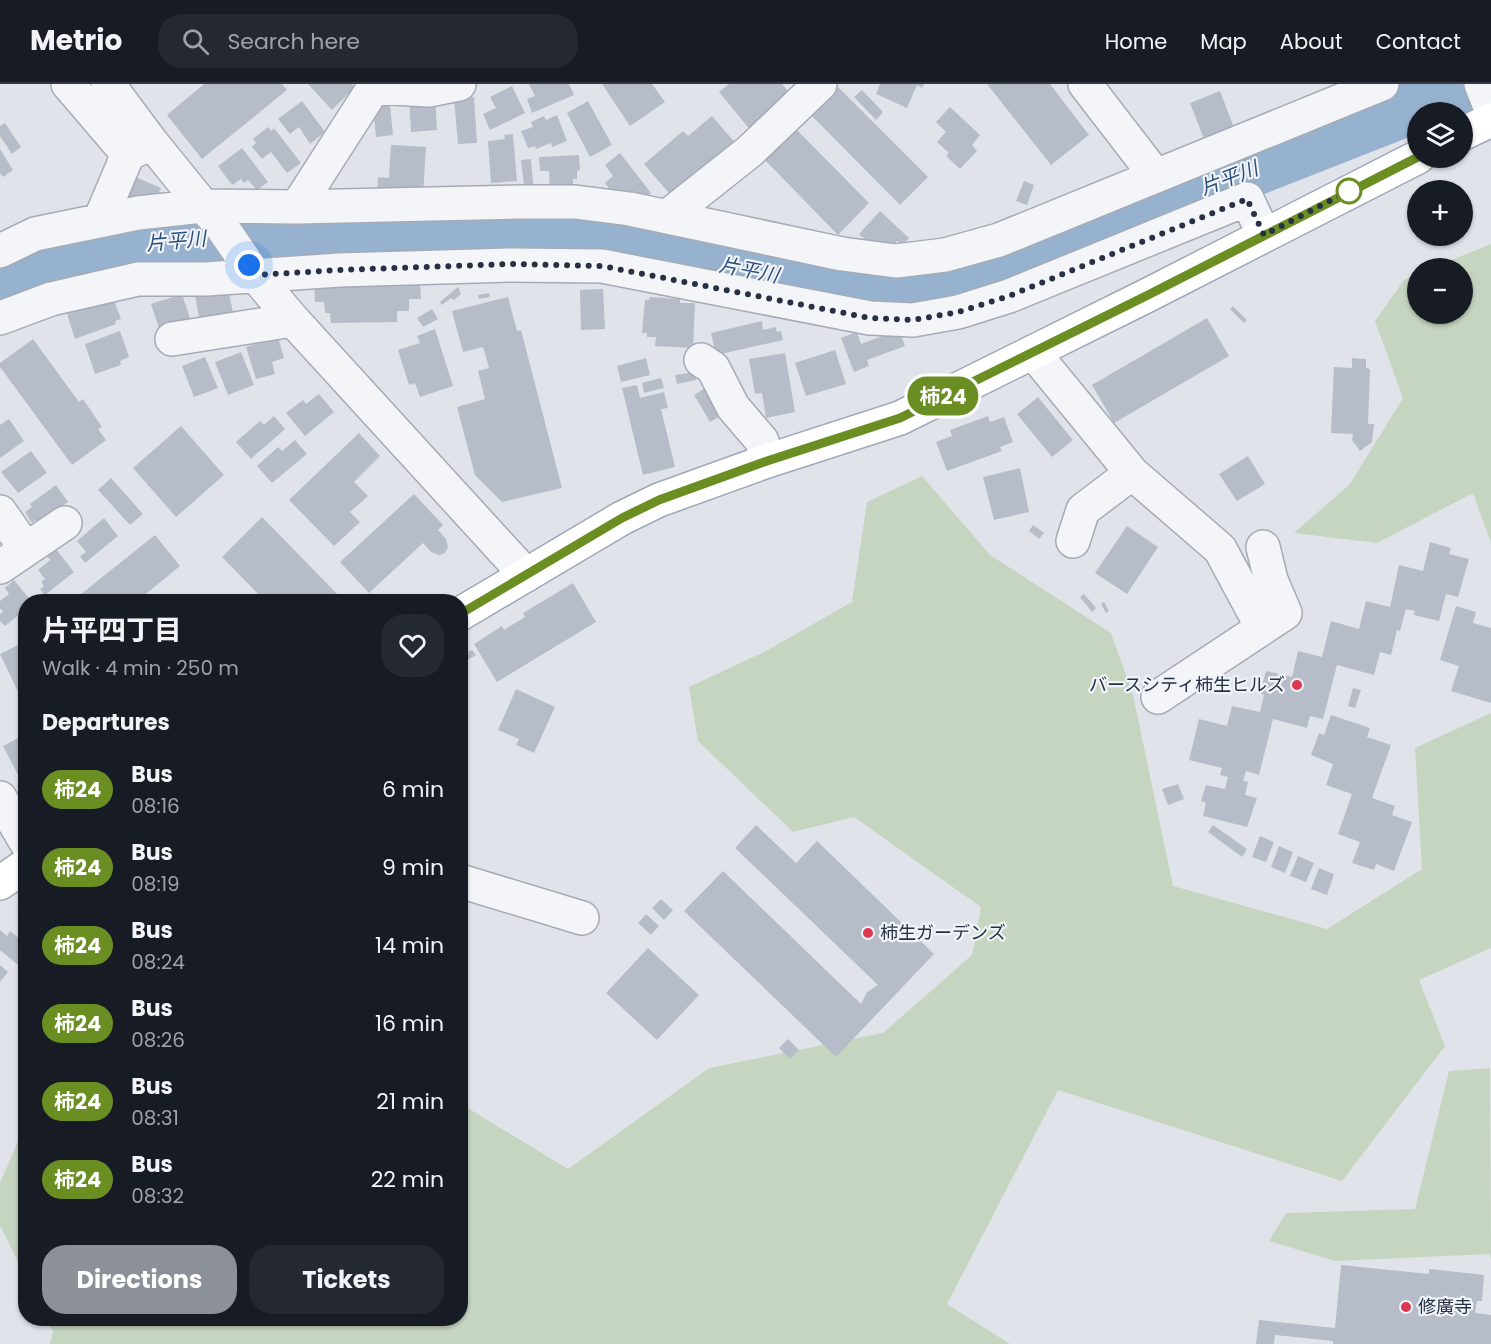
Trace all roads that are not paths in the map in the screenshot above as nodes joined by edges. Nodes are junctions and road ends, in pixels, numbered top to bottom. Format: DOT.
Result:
graph roads {
  1 [pos="68,84"];
  2 [pos="108,84"];
  3 [pos="459,84"];
  4 [pos="820,84"];
  5 [pos="1085,84"];
  6 [pos="1382,84"];
  7 [pos="372,85"];
  8 [pos="1488,104"];
  9 [pos="1473,121"];
  10 [pos="140,149"];
  11 [pos="1407,163"];
  12 [pos="1155,175"];
  13 [pos="297,207"];
  14 [pos="211,214"];
  15 [pos="668,216"];
  16 [pos="100,220"];
  17 [pos="1264,235"];
  18 [pos="0,251"];
  19 [pos="252,270"];
  20 [pos="0,318"];
  21 [pos="293,320"];
  22 [pos="172,339"];
  23 [pos="1033,352"];
  24 [pos="701,360"];
  25 [pos="767,461"];
  26 [pos="1132,473"];
  27 [pos="0,512"];
  28 [pos="64,523"];
  29 [pos="1073,541"];
  30 [pos="1263,547"];
  31 [pos="13,558"];
  32 [pos="526,575"];
  33 [pos="468,609"];
  34 [pos="1262,627"];
  35 [pos="1158,697"];
  36 [pos="0,798"];
  37 [pos="18,828"];
  38 [pos="18,871"];
  39 [pos="0,883"];
  40 [pos="468,883"];
  41 [pos="582,918"];
  1 -- 10 [label="street"];
  2 -- 10 [label="street"];
  3 -- 7 [label="street"];
  4 -- 15 [label="street"];
  5 -- 12 [label="street"];
  6 -- 12 [label="street"];
  7 -- 13 [label="street"];
  8 -- 9 [label="main road"];
  10 -- 14 [label="street"];
  10 -- 16 [label="street"];
  11 -- 17 [label="main road"];
  12 -- 15 [label="street"];
  13 -- 14 [label="street"];
  13 -- 15 [label="street"];
  14 -- 16 [label="street"];
  14 -- 19 [label="street"];
  16 -- 18 [label="street"];
  17 -- 19 [label="street"];
  17 -- 23 [label="main road"];
  19 -- 20 [label="street"];
  19 -- 21 [label="street"];
  21 -- 22 [label="street"];
  21 -- 32 [label="street"];
  23 -- 25 [label="main road"];
  23 -- 26 [label="street"];
  24 -- 25 [label="street"];
  25 -- 32 [label="main road"];
  26 -- 29 [label="street"];
  26 -- 34 [label="street"];
  27 -- 31 [label="street"];
  28 -- 31 [label="street"];
  30 -- 34 [label="street"];
  32 -- 33 [label="main road"];
  34 -- 35 [label="street"];
  36 -- 37 [label="street"];
  38 -- 39 [label="main road"];
  40 -- 41 [label="street"];
}
